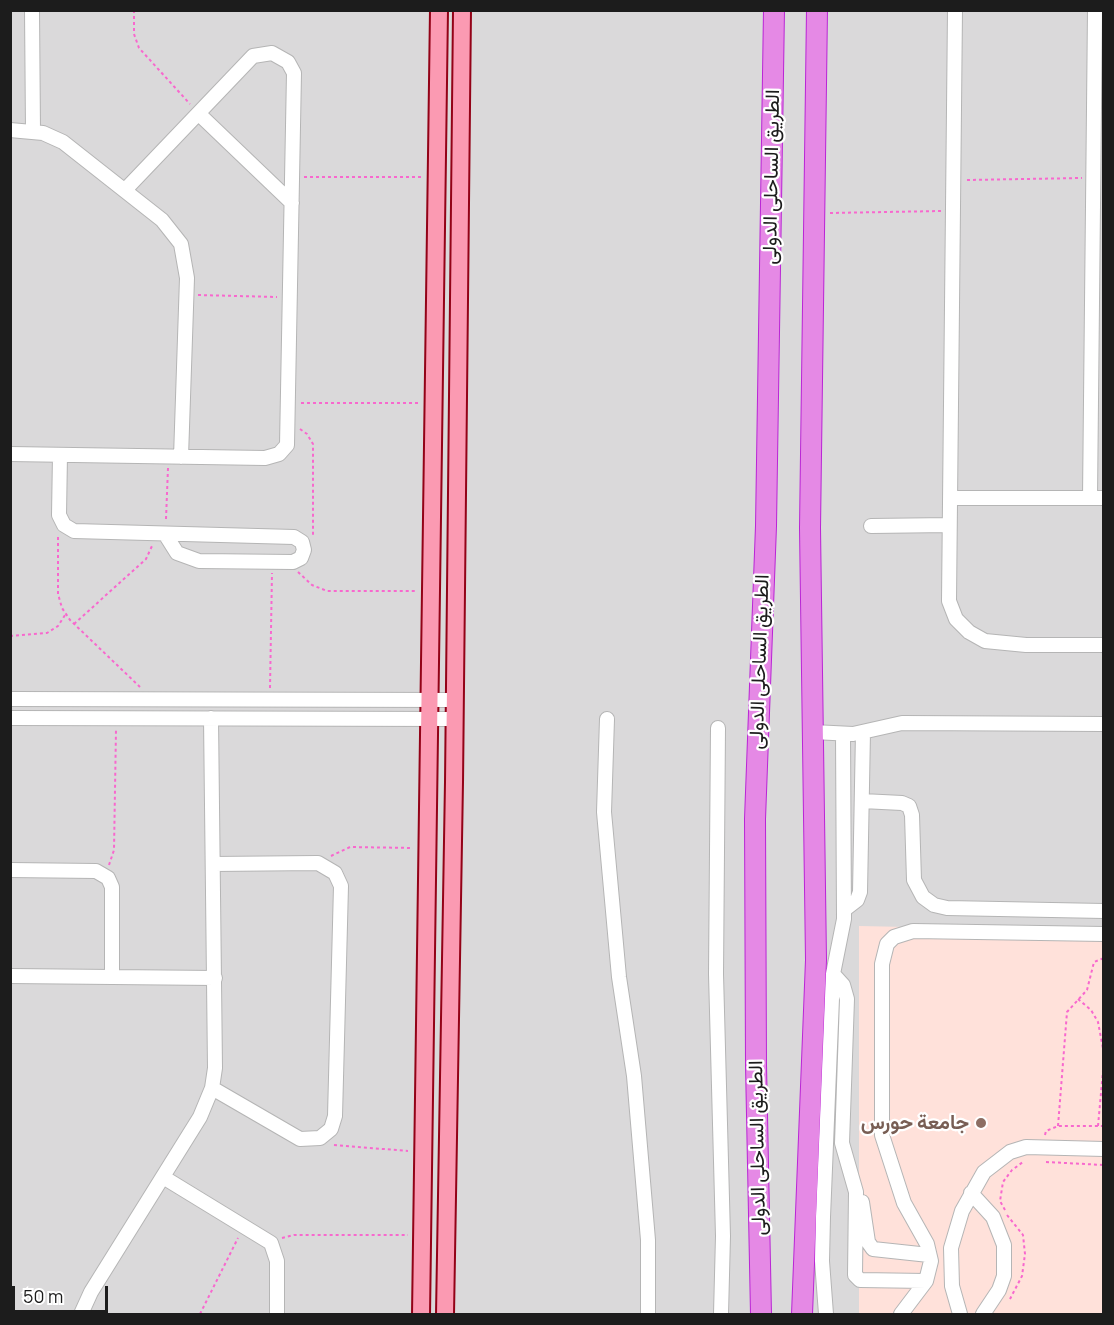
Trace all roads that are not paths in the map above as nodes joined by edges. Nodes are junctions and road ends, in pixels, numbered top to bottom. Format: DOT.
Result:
graph roads {
  1 [pos="33,10"];
  2 [pos="440,10"];
  3 [pos="462,10"];
  4 [pos="774,10"];
  5 [pos="817,10"];
  6 [pos="955,10"];
  7 [pos="1095,10"];
  8 [pos="199,114"];
  9 [pos="10,130"];
  10 [pos="33,131"];
  11 [pos="125,190"];
  12 [pos="292,203"];
  13 [pos="10,454"];
  14 [pos="60,455"];
  15 [pos="175,457"];
  16 [pos="950,498"];
  17 [pos="1097,498"];
  18 [pos="949,525"];
  19 [pos="871,526"];
  20 [pos="158,534"];
  21 [pos="1104,645"];
  22 [pos="10,699"];
  23 [pos="432,700"];
  24 [pos="455,700"];
  25 [pos="10,718"];
  26 [pos="211,718"];
  27 [pos="607,718"];
  28 [pos="431,719"];
  29 [pos="454,719"];
  30 [pos="1104,724"];
  31 [pos="718,728"];
  32 [pos="813,732"];
  33 [pos="863,732"];
  34 [pos="843,734"];
  35 [pos="862,801"];
  36 [pos="213,864"];
  37 [pos="10,870"];
  38 [pos="844,910"];
  39 [pos="1104,911"];
  40 [pos="1104,934"];
  41 [pos="833,974"];
  42 [pos="10,976"];
  43 [pos="112,977"];
  44 [pos="215,978"];
  45 [pos="212,1088"];
  46 [pos="1104,1149"];
  47 [pos="163,1177"];
  48 [pos="854,1185"];
  49 [pos="971,1194"];
  50 [pos="929,1268"];
  51 [pos="950,1268"];
  52 [pos="81,1314"];
  53 [pos="277,1314"];
  54 [pos="421,1314"];
  55 [pos="445,1314"];
  56 [pos="648,1314"];
  57 [pos="721,1314"];
  58 [pos="761,1314"];
  59 [pos="802,1314"];
  60 [pos="826,1314"];
  61 [pos="901,1314"];
  62 [pos="960,1314"];
  63 [pos="983,1314"];
  1 -- 10 [label="street"];
  2 -- 23 [label="main road"];
  3 -- 24 [label="main road"];
  4 -- 58 [label="highway, الطريق الساحلى الدولى"];
  5 -- 32 [label="highway"];
  6 -- 16 [label="street"];
  7 -- 17 [label="street"];
  8 -- 11 [label="street"];
  8 -- 12 [label="street"];
  8 -- 12 [label="street"];
  9 -- 10 [label="street"];
  10 -- 11 [label="street"];
  11 -- 15 [label="street"];
  12 -- 15 [label="street"];
  13 -- 14 [label="street"];
  14 -- 15 [label="street"];
  14 -- 20 [label="street"];
  16 -- 17 [label="street"];
  16 -- 18 [label="street"];
  18 -- 19 [label="street"];
  18 -- 21 [label="street"];
  20 -- 20 [label="street"];
  22 -- 23 [label="street"];
  23 -- 24 [label="street"];
  23 -- 28 [label="main road"];
  24 -- 29 [label="main road"];
  25 -- 26 [label="street"];
  26 -- 28 [label="street"];
  26 -- 36 [label="street"];
  27 -- 56 [label="street"];
  28 -- 29 [label="street"];
  28 -- 54 [label="main road"];
  29 -- 55 [label="main road"];
  30 -- 33 [label="street"];
  31 -- 57 [label="street"];
  32 -- 34 [label="street"];
  32 -- 59 [label="highway"];
  33 -- 34 [label="street"];
  33 -- 35 [label="street"];
  34 -- 38 [label="street"];
  35 -- 38 [label="street"];
  35 -- 39 [label="street"];
  36 -- 44 [label="street"];
  36 -- 45 [label="street"];
  37 -- 43 [label="street"];
  38 -- 41 [label="street"];
  40 -- 50 [label="street"];
  41 -- 48 [label="street"];
  41 -- 60 [label="street"];
  42 -- 43 [label="street"];
  43 -- 44 [label="street"];
  44 -- 45 [label="street"];
  45 -- 47 [label="street"];
  46 -- 49 [label="street"];
  47 -- 52 [label="street"];
  47 -- 53 [label="street"];
  48 -- 50 [label="street"];
  48 -- 50 [label="street"];
  49 -- 51 [label="street"];
  49 -- 63 [label="street"];
  50 -- 51 [label="street"];
  50 -- 61 [label="street"];
  51 -- 62 [label="street"];
}
